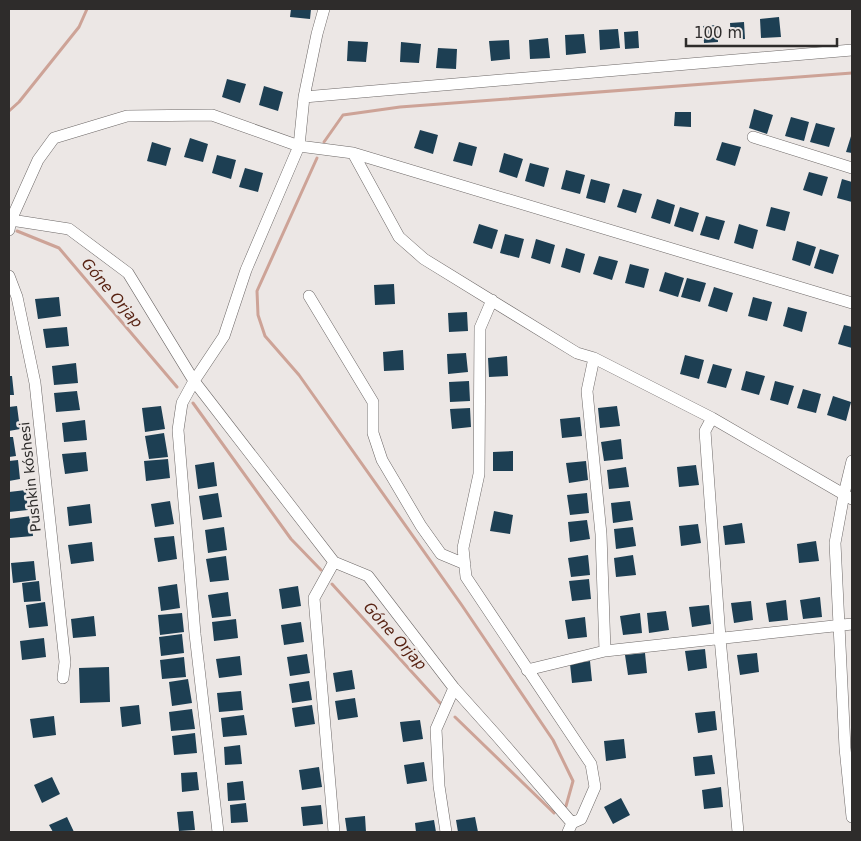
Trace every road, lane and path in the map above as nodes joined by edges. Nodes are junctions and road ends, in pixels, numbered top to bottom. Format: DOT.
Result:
graph roads {
  1 [pos="324,9"];
  2 [pos="852,50"];
  3 [pos="304,97"];
  4 [pos="753,136"];
  5 [pos="299,146"];
  6 [pos="353,154"];
  7 [pos="852,168"];
  8 [pos="10,225"];
  9 [pos="9,276"];
  10 [pos="309,296"];
  11 [pos="492,300"];
  12 [pos="852,303"];
  13 [pos="594,358"];
  14 [pos="194,382"];
  15 [pos="712,418"];
  16 [pos="852,461"];
  17 [pos="848,497"];
  18 [pos="334,562"];
  19 [pos="465,564"];
  20 [pos="852,624"];
  21 [pos="839,625"];
  22 [pos="720,638"];
  23 [pos="605,651"];
  24 [pos="527,670"];
  25 [pos="64,678"];
  26 [pos="454,688"];
  27 [pos="849,748"];
  28 [pos="852,817"];
  29 [pos="570,828"];
  30 [pos="218,832"];
  31 [pos="334,832"];
  32 [pos="446,832"];
  33 [pos="738,832"];
  1 -- 3 [label="street"];
  2 -- 3 [label="street"];
  3 -- 5 [label="street"];
  4 -- 7 [label="street"];
  5 -- 6 [label="street"];
  5 -- 8 [label="street"];
  5 -- 14 [label="street"];
  6 -- 11 [label="street"];
  6 -- 12 [label="street"];
  8 -- 14 [label="street"];
  9 -- 25 [label="street, Pushkin kóshesi"];
  10 -- 19 [label="street"];
  11 -- 13 [label="street"];
  11 -- 19 [label="street"];
  13 -- 15 [label="street"];
  13 -- 23 [label="street"];
  14 -- 18 [label="street"];
  14 -- 30 [label="street"];
  15 -- 17 [label="street"];
  15 -- 22 [label="street"];
  16 -- 17 [label="street"];
  17 -- 21 [label="street"];
  18 -- 26 [label="street"];
  18 -- 31 [label="street"];
  19 -- 24 [label="street"];
  20 -- 21 [label="street"];
  21 -- 22 [label="street"];
  21 -- 27 [label="street"];
  22 -- 23 [label="street"];
  22 -- 33 [label="street"];
  23 -- 24 [label="street"];
  24 -- 29 [label="street"];
  26 -- 29 [label="street"];
  26 -- 32 [label="street"];
  27 -- 28 [label="street"];
}
